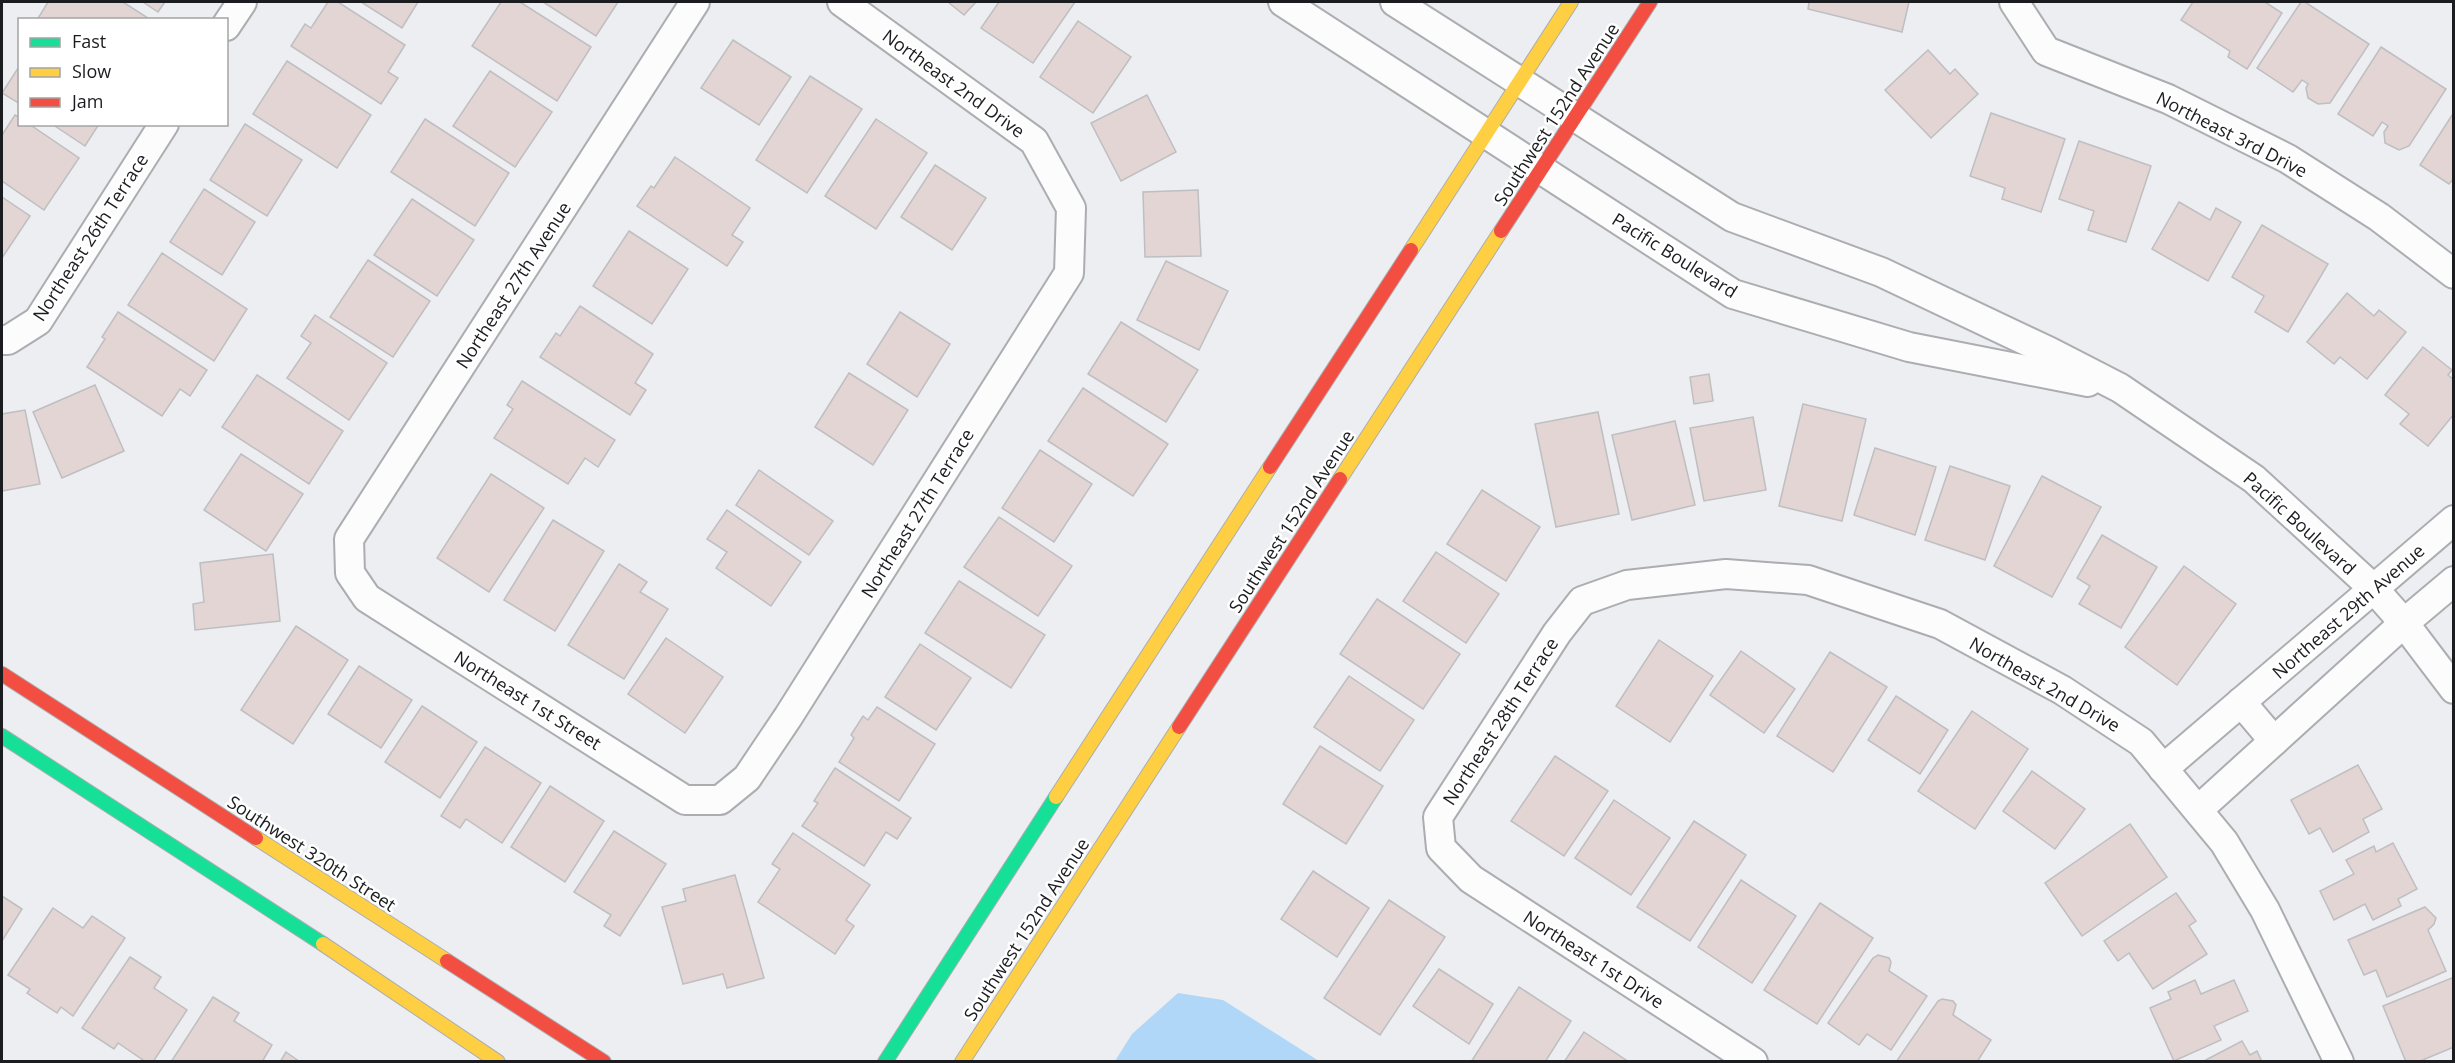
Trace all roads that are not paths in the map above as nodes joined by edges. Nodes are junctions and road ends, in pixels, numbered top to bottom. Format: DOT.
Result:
graph roads {
  1 [pos="242,2"];
  2 [pos="694,2"];
  3 [pos="842,2"];
  4 [pos="1283,2"];
  5 [pos="1395,2"];
  6 [pos="1571,2"];
  7 [pos="1650,2"];
  8 [pos="2014,2"];
  9 [pos="228,23"];
  10 [pos="1520,80"];
  11 [pos="1576,117"];
  12 [pos="163,126"];
  13 [pos="1485,132"];
  14 [pos="1540,170"];
  15 [pos="1071,208"];
  16 [pos="2454,274"];
  17 [pos="5,340"];
  18 [pos="2120,388"];
  19 [pos="2454,520"];
  20 [pos="350,573"];
  21 [pos="2454,581"];
  22 [pos="2374,589"];
  23 [pos="1582,601"];
  24 [pos="2404,623"];
  25 [pos="2,674"];
  26 [pos="2454,689"];
  27 [pos="2241,702"];
  28 [pos="2,736"];
  29 [pos="2274,741"];
  30 [pos="2163,769"];
  31 [pos="720,800"];
  32 [pos="2198,810"];
  33 [pos="1442,848"];
  34 [pos="498,1062"];
  35 [pos="604,1062"];
  36 [pos="885,1062"];
  37 [pos="962,1062"];
  38 [pos="1753,1062"];
  39 [pos="2339,1062"];
  1 -- 9 [label="street"];
  2 -- 20 [label="street, Northeast 27th Avenue"];
  3 -- 15 [label="street, Northeast 2nd Drive"];
  4 -- 13 [label="street, Pacific Boulevard"];
  5 -- 10 [label="street, Pacific Boulevard"];
  6 -- 10 [label="street"];
  7 -- 11 [label="street, Southwest 152nd Avenue"];
  8 -- 16 [label="street, Northeast 3rd Drive"];
  10 -- 11 [label="street, Pacific Boulevard"];
  10 -- 13 [label="street"];
  11 -- 14 [label="street, Southwest 152nd Avenue"];
  11 -- 18 [label="street, Pacific Boulevard"];
  12 -- 17 [label="street, Northeast 26th Terrace"];
  13 -- 14 [label="street, Pacific Boulevard"];
  13 -- 36 [label="street"];
  14 -- 18 [label="street, Pacific Boulevard"];
  14 -- 37 [label="street, Southwest 152nd Avenue"];
  15 -- 31 [label="street, Northeast 27th Terrace"];
  18 -- 22 [label="street, Pacific Boulevard"];
  19 -- 22 [label="street, Northeast 29th Avenue"];
  20 -- 31 [label="street, Northeast 1st Street"];
  21 -- 24 [label="street"];
  22 -- 24 [label="street, Pacific Boulevard"];
  22 -- 27 [label="street, Northeast 29th Avenue"];
  23 -- 30 [label="street, Northeast 2nd Drive"];
  23 -- 33 [label="street, Northeast 28th Terrace"];
  24 -- 26 [label="street, Pacific Boulevard"];
  24 -- 29 [label="street"];
  25 -- 35 [label="street, Southwest 320th Street"];
  27 -- 29 [label="street"];
  27 -- 30 [label="street, Northeast 29th Avenue"];
  28 -- 34 [label="street"];
  29 -- 32 [label="street"];
  30 -- 32 [label="street, Northeast 2nd Drive"];
  32 -- 39 [label="street, Northeast 2nd Drive"];
  33 -- 38 [label="street, Northeast 1st Drive"];
}
